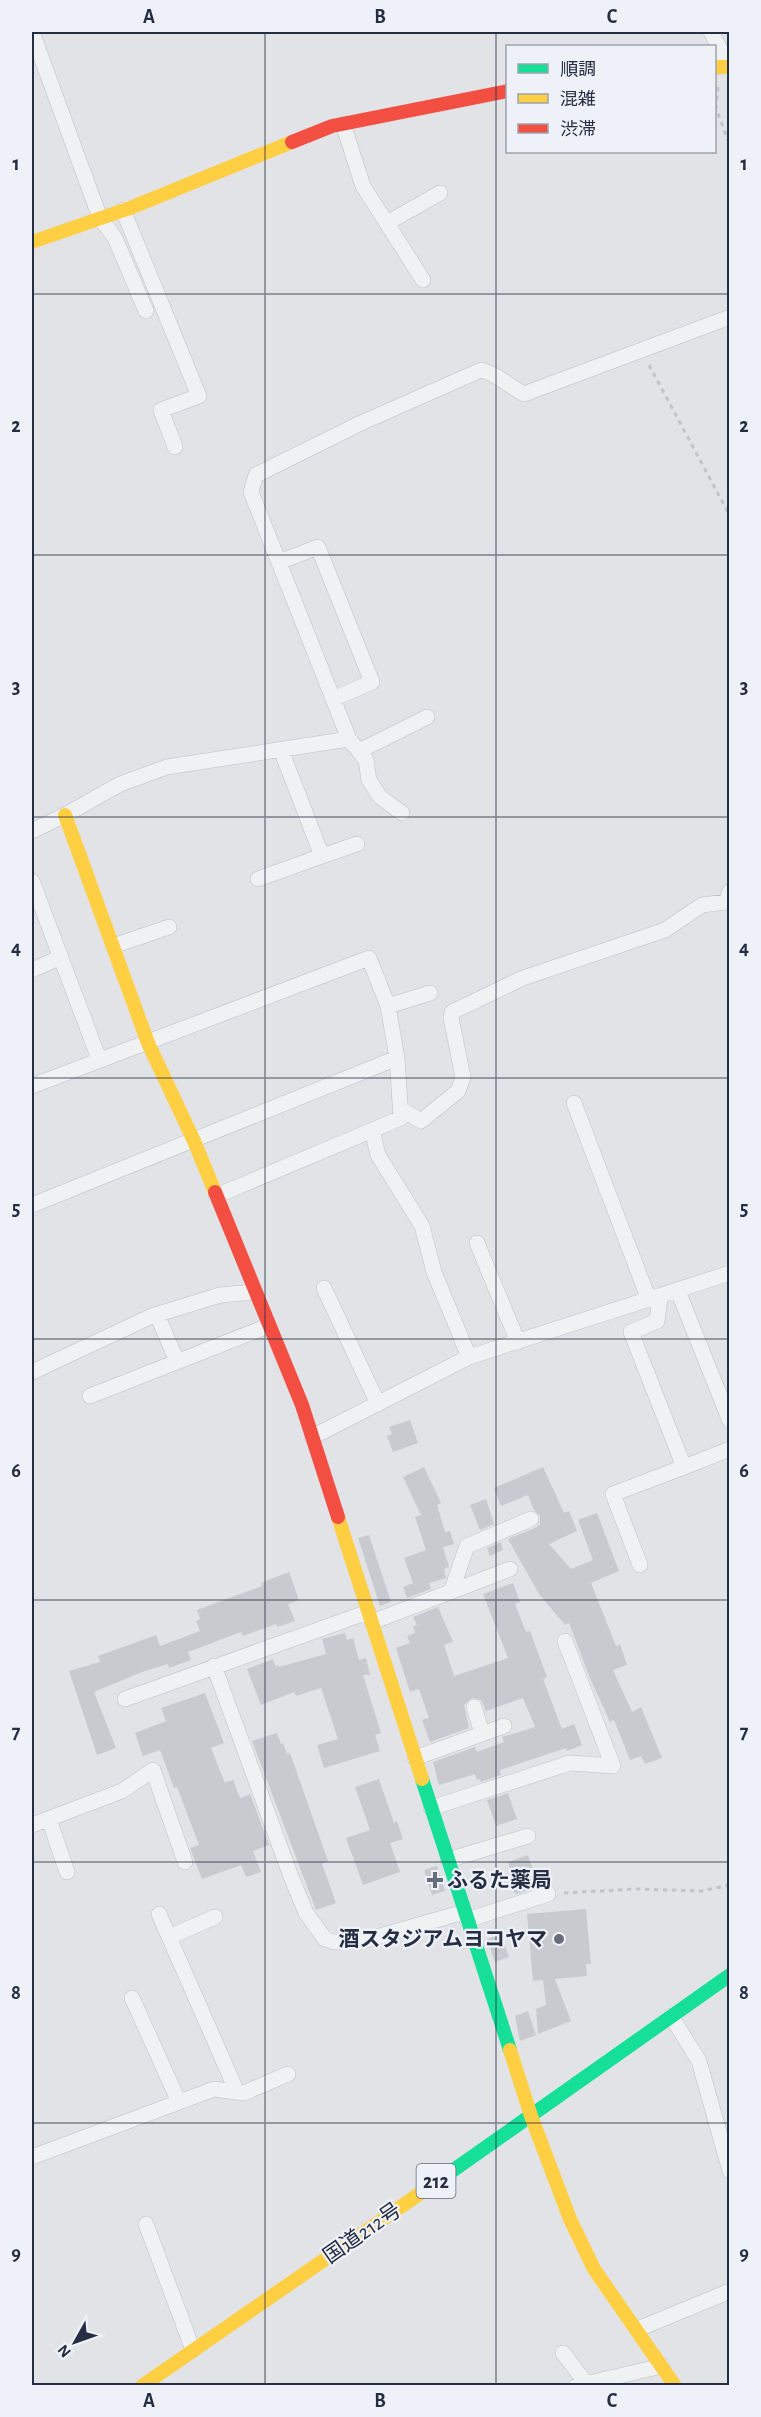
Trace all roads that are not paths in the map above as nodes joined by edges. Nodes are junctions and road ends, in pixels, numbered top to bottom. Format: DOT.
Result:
graph roads {
  1 [pos="32,32"];
  2 [pos="711,32"];
  3 [pos="723,67"];
  4 [pos="506,90"];
  5 [pos="343,124"];
  6 [pos="440,193"];
  7 [pos="123,210"];
  8 [pos="100,218"];
  9 [pos="387,223"];
  10 [pos="32,242"];
  11 [pos="423,280"];
  12 [pos="146,310"];
  13 [pos="729,317"];
  14 [pos="175,447"];
  15 [pos="279,562"];
  16 [pos="333,699"];
  17 [pos="427,717"];
  18 [pos="354,745"];
  19 [pos="281,750"];
  20 [pos="402,813"];
  21 [pos="65,815"];
  22 [pos="32,831"];
  23 [pos="357,844"];
  24 [pos="322,856"];
  25 [pos="258,879"];
  26 [pos="32,881"];
  27 [pos="729,891"];
  28 [pos="169,927"];
  29 [pos="113,946"];
  30 [pos="59,958"];
  31 [pos="32,970"];
  32 [pos="430,993"];
  33 [pos="388,1006"];
  34 [pos="148,1043"];
  35 [pos="398,1058"];
  36 [pos="99,1059"];
  37 [pos="32,1086"];
  38 [pos="574,1103"];
  39 [pos="400,1109"];
  40 [pos="372,1130"];
  41 [pos="194,1141"];
  42 [pos="216,1196"];
  43 [pos="32,1205"];
  44 [pos="477,1243"];
  45 [pos="729,1273"];
  46 [pos="324,1288"];
  47 [pos="678,1291"];
  48 [pos="254,1292"];
  49 [pos="655,1299"];
  50 [pos="157,1315"];
  51 [pos="268,1326"];
  52 [pos="518,1342"];
  53 [pos="469,1357"];
  54 [pos="177,1362"];
  55 [pos="32,1372"];
  56 [pos="90,1396"];
  57 [pos="378,1404"];
  58 [pos="729,1421"];
  59 [pos="312,1437"];
  60 [pos="729,1449"];
  61 [pos="684,1467"];
  62 [pos="531,1519"];
  63 [pos="640,1565"];
  64 [pos="510,1569"];
  65 [pos="451,1592"];
  66 [pos="370,1617"];
  67 [pos="565,1641"];
  68 [pos="214,1666"];
  69 [pos="125,1699"];
  70 [pos="474,1707"];
  71 [pos="504,1726"];
  72 [pos="482,1733"];
  73 [pos="415,1758"];
  74 [pos="431,1808"];
  75 [pos="48,1818"];
  76 [pos="32,1825"];
  77 [pos="528,1836"];
  78 [pos="448,1860"];
  79 [pos="185,1862"];
  80 [pos="67,1872"];
  81 [pos="548,1894"];
  82 [pos="159,1914"];
  83 [pos="466,1916"];
  84 [pos="215,1917"];
  85 [pos="168,1937"];
  86 [pos="729,1975"];
  87 [pos="132,1998"];
  88 [pos="671,2016"];
  89 [pos="288,2074"];
  90 [pos="237,2092"];
  91 [pos="178,2102"];
  92 [pos="531,2116"];
  93 [pos="32,2157"];
  94 [pos="729,2171"];
  95 [pos="146,2224"];
  96 [pos="729,2291"];
  97 [pos="638,2329"];
  98 [pos="193,2350"];
  99 [pos="563,2353"];
  100 [pos="662,2366"];
  101 [pos="581,2384"];
  102 [pos="142,2385"];
  103 [pos="672,2385"];
  1 -- 8 [label="street"];
  2 -- 3 [label="street"];
  4 -- 5 [label="main road"];
  5 -- 7 [label="main road"];
  5 -- 9 [label="street"];
  6 -- 9 [label="street"];
  7 -- 8 [label="main road"];
  7 -- 14 [label="street"];
  8 -- 10 [label="main road"];
  8 -- 12 [label="street"];
  9 -- 11 [label="street"];
  13 -- 15 [label="street"];
  15 -- 16 [label="street"];
  15 -- 16 [label="street"];
  16 -- 18 [label="street"];
  17 -- 18 [label="street"];
  18 -- 19 [label="street"];
  18 -- 20 [label="street"];
  19 -- 21 [label="street"];
  19 -- 24 [label="street"];
  21 -- 22 [label="street"];
  21 -- 29 [label="main road"];
  23 -- 24 [label="street"];
  24 -- 25 [label="street"];
  26 -- 30 [label="street"];
  27 -- 39 [label="street"];
  28 -- 29 [label="street"];
  29 -- 34 [label="main road"];
  30 -- 31 [label="street"];
  30 -- 36 [label="street"];
  32 -- 33 [label="street"];
  33 -- 34 [label="street"];
  33 -- 35 [label="street"];
  34 -- 36 [label="street"];
  34 -- 41 [label="main road"];
  35 -- 39 [label="street"];
  35 -- 41 [label="street"];
  36 -- 37 [label="street"];
  38 -- 49 [label="street"];
  39 -- 40 [label="street"];
  40 -- 42 [label="street"];
  40 -- 53 [label="street"];
  41 -- 42 [label="main road"];
  41 -- 43 [label="street"];
  42 -- 48 [label="main road"];
  44 -- 52 [label="street"];
  45 -- 47 [label="street"];
  46 -- 57 [label="street"];
  47 -- 49 [label="street"];
  47 -- 58 [label="street"];
  48 -- 50 [label="street"];
  48 -- 51 [label="main road"];
  49 -- 52 [label="street"];
  49 -- 61 [label="street"];
  50 -- 54 [label="street"];
  50 -- 55 [label="street"];
  51 -- 54 [label="street"];
  51 -- 59 [label="main road"];
  52 -- 53 [label="street"];
  53 -- 57 [label="street"];
  54 -- 56 [label="street"];
  57 -- 59 [label="street"];
  59 -- 66 [label="main road"];
  60 -- 61 [label="street"];
  61 -- 63 [label="street"];
  62 -- 65 [label="street"];
  64 -- 65 [label="street"];
  65 -- 66 [label="street"];
  66 -- 68 [label="street"];
  66 -- 73 [label="main road"];
  67 -- 74 [label="street"];
  68 -- 69 [label="street"];
  68 -- 83 [label="street"];
  70 -- 72 [label="street"];
  71 -- 72 [label="street"];
  72 -- 73 [label="street"];
  73 -- 74 [label="main road"];
  74 -- 78 [label="main road"];
  75 -- 76 [label="street"];
  75 -- 79 [label="street"];
  75 -- 80 [label="street"];
  77 -- 78 [label="street"];
  78 -- 83 [label="main road"];
  81 -- 83 [label="street"];
  82 -- 85 [label="street"];
  83 -- 92 [label="main road"];
  84 -- 85 [label="street"];
  85 -- 90 [label="street"];
  86 -- 88 [label="main road, 国道212号 / 212"];
  87 -- 91 [label="street"];
  88 -- 92 [label="main road, 国道212号 / 212"];
  88 -- 94 [label="street"];
  89 -- 90 [label="street"];
  90 -- 91 [label="street"];
  91 -- 93 [label="street"];
  92 -- 97 [label="main road"];
  92 -- 98 [label="main road, 国道212号 / 212"];
  95 -- 98 [label="street"];
  96 -- 97 [label="street"];
  97 -- 100 [label="main road"];
  98 -- 102 [label="main road, 国道212号 / 212"];
  99 -- 101 [label="street"];
  100 -- 101 [label="street"];
  100 -- 103 [label="main road"];
}
